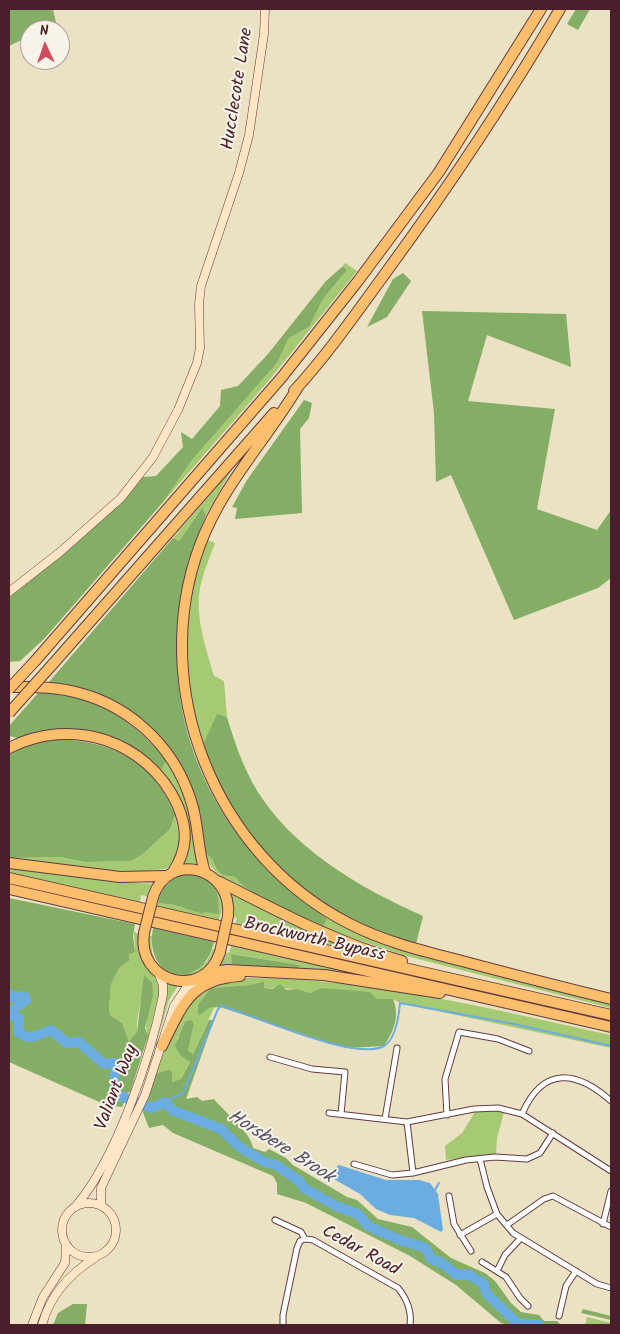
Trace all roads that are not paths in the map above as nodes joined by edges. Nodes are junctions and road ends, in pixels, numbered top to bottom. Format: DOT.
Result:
graph roads {
  1 [pos="264,9"];
  2 [pos="541,9"];
  3 [pos="560,9"];
  4 [pos="298,387"];
  5 [pos="9,592"];
  6 [pos="9,688"];
  7 [pos="9,713"];
  8 [pos="9,748"];
  9 [pos="9,863"];
  10 [pos="205,872"];
  11 [pos="169,874"];
  12 [pos="9,878"];
  13 [pos="220,882"];
  14 [pos="9,890"];
  15 [pos="158,972"];
  16 [pos="207,973"];
  17 [pos="276,973"];
  18 [pos="197,980"];
  19 [pos="611,999"];
  20 [pos="558,1002"];
  21 [pos="554,1014"];
  22 [pos="611,1015"];
  23 [pos="611,1027"];
  24 [pos="162,1046"];
  25 [pos="397,1048"];
  26 [pos="529,1051"];
  27 [pos="270,1057"];
  28 [pos="611,1101"];
  29 [pos="329,1113"];
  30 [pos="340,1114"];
  31 [pos="446,1114"];
  32 [pos="522,1114"];
  33 [pos="385,1119"];
  34 [pos="408,1122"];
  35 [pos="553,1133"];
  36 [pos="480,1159"];
  37 [pos="354,1164"];
  38 [pos="611,1171"];
  39 [pos="413,1173"];
  40 [pos="611,1191"];
  41 [pos="449,1196"];
  42 [pos="101,1206"];
  43 [pos="75,1207"];
  44 [pos="497,1214"];
  45 [pos="275,1220"];
  46 [pos="603,1224"];
  47 [pos="507,1225"];
  48 [pos="611,1227"];
  49 [pos="460,1235"];
  50 [pos="520,1238"];
  51 [pos="305,1239"];
  52 [pos="66,1246"];
  53 [pos="471,1251"];
  54 [pos="98,1256"];
  55 [pos="482,1262"];
  56 [pos="497,1271"];
  57 [pos="576,1271"];
  58 [pos="611,1288"];
  59 [pos="528,1306"];
  60 [pos="559,1316"];
  61 [pos="32,1325"];
  62 [pos="42,1325"];
  63 [pos="283,1325"];
  64 [pos="410,1325"];
  1 -- 5 [label="main road, Hucclecote Lane"];
  2 -- 6 [label="highway, bridge"];
  3 -- 4 [label="highway"];
  4 -- 7 [label="highway, bridge"];
  4 -- 19 [label="highway"];
  6 -- 10 [label="highway"];
  8 -- 11 [label="highway"];
  9 -- 11 [label="highway"];
  10 -- 11 [label="highway"];
  10 -- 13 [label="highway"];
  11 -- 15 [label="highway, bridge"];
  12 -- 20 [label="highway, Brockworth Bypass"];
  13 -- 16 [label="highway, bridge"];
  13 -- 20 [label="highway"];
  14 -- 21 [label="highway, Brockworth Bypass"];
  15 -- 18 [label="highway"];
  15 -- 43 [label="main road, Valiant Way"];
  16 -- 17 [label="highway"];
  16 -- 18 [label="highway"];
  17 -- 21 [label="highway"];
  17 -- 24 [label="highway"];
  18 -- 24 [label="main road, Valiant Way"];
  20 -- 22 [label="highway, Brockworth Bypass"];
  21 -- 23 [label="highway, Brockworth Bypass"];
  24 -- 42 [label="main road, Valiant Way"];
  25 -- 33 [label="street"];
  26 -- 31 [label="street"];
  27 -- 30 [label="street"];
  28 -- 32 [label="street"];
  29 -- 30 [label="street"];
  30 -- 33 [label="street"];
  31 -- 32 [label="street"];
  31 -- 34 [label="street"];
  32 -- 35 [label="street"];
  33 -- 34 [label="street"];
  34 -- 39 [label="street"];
  35 -- 36 [label="street"];
  35 -- 38 [label="street"];
  36 -- 39 [label="street"];
  36 -- 44 [label="street"];
  37 -- 39 [label="street"];
  40 -- 46 [label="street"];
  41 -- 49 [label="street"];
  42 -- 43 [label="main road"];
  42 -- 54 [label="main road"];
  43 -- 52 [label="main road"];
  44 -- 47 [label="street"];
  44 -- 49 [label="street"];
  45 -- 51 [label="street, Cedar Road"];
  46 -- 47 [label="street"];
  46 -- 48 [label="street"];
  47 -- 50 [label="street"];
  49 -- 53 [label="street"];
  50 -- 56 [label="street"];
  50 -- 57 [label="street"];
  51 -- 63 [label="street"];
  51 -- 64 [label="street, Cedar Road"];
  52 -- 54 [label="main road"];
  52 -- 61 [label="main road"];
  54 -- 62 [label="main road"];
  55 -- 56 [label="street"];
  56 -- 59 [label="street"];
  57 -- 58 [label="street"];
  57 -- 60 [label="street"];
}
